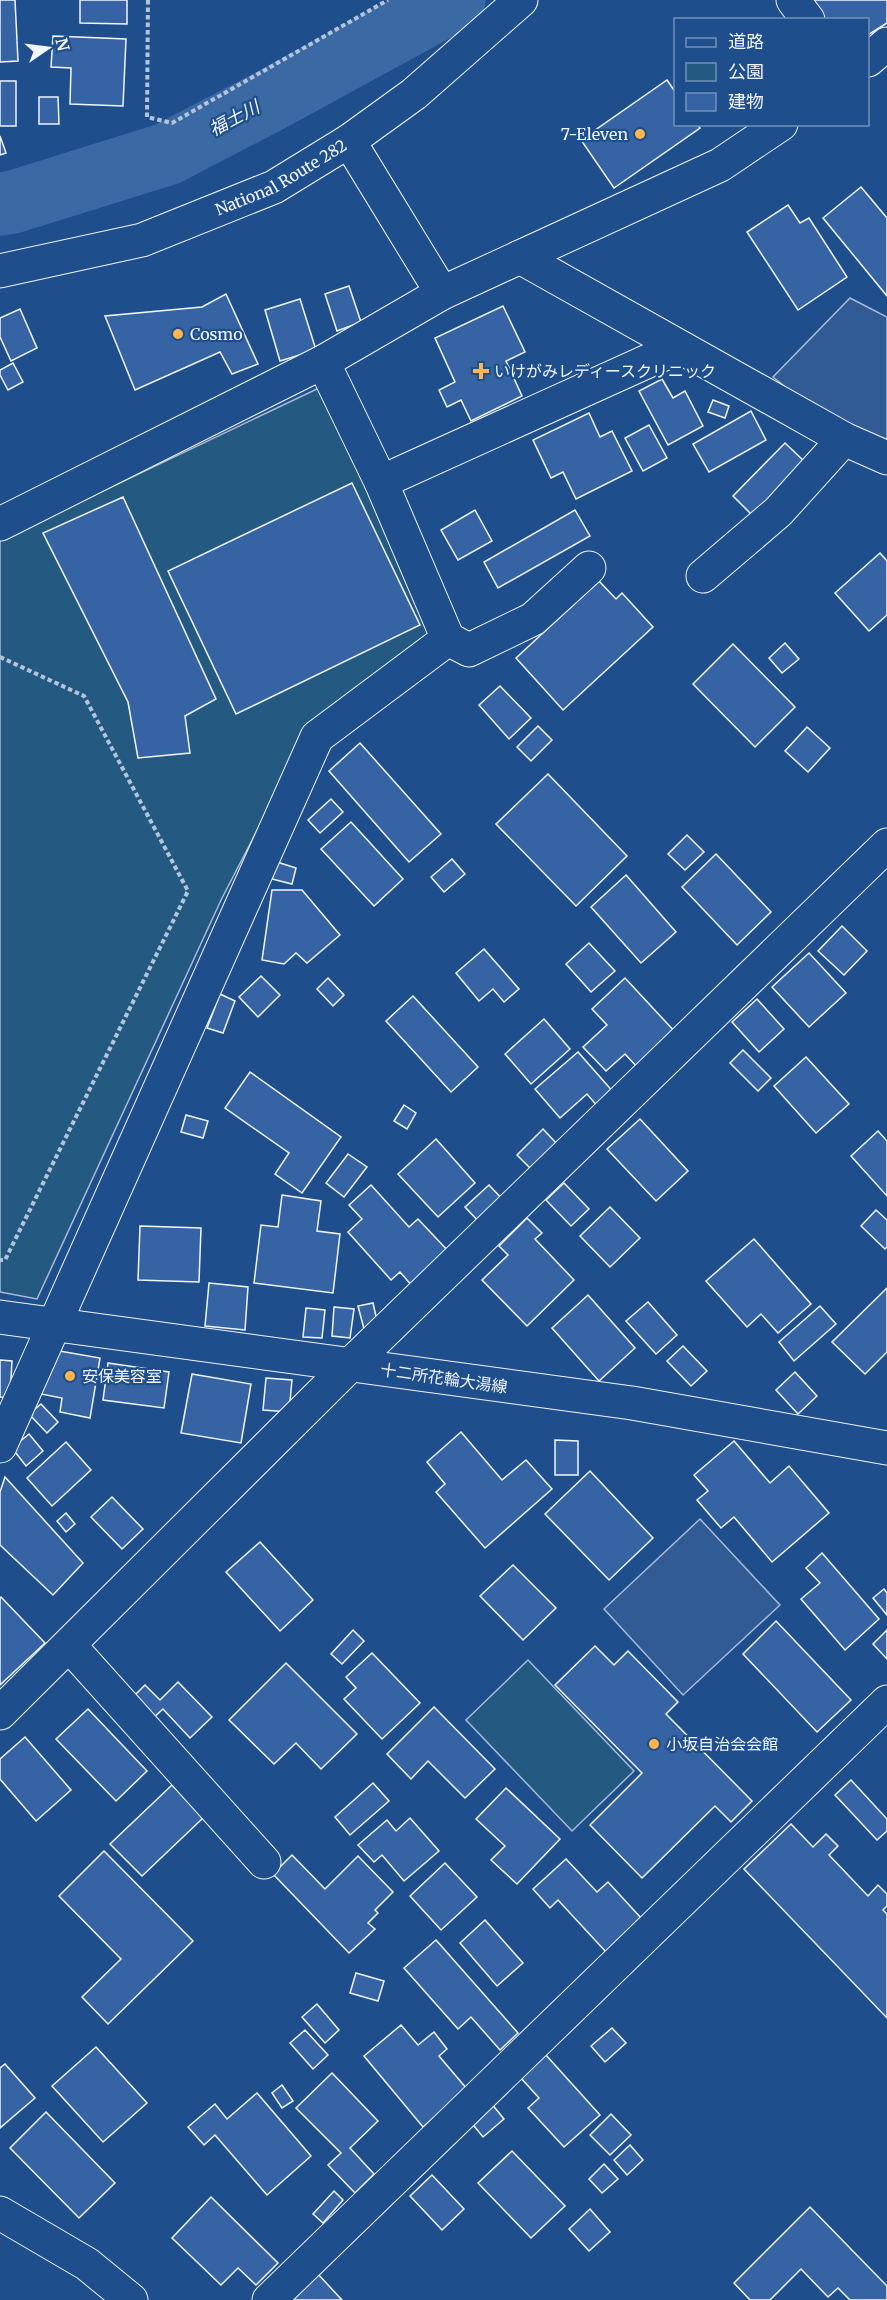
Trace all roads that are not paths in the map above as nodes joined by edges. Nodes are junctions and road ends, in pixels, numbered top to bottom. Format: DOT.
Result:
graph roads {
  1 [pos="521,0"];
  2 [pos="793,0"];
  3 [pos="806,18"];
  4 [pos="778,126"];
  5 [pos="349,141"];
  6 [pos="520,257"];
  7 [pos="0,271"];
  8 [pos="442,293"];
  9 [pos="679,347"];
  10 [pos="323,362"];
  11 [pos="844,439"];
  12 [pos="887,458"];
  13 [pos="381,482"];
  14 [pos="0,524"];
  15 [pos="589,568"];
  16 [pos="703,576"];
  17 [pos="448,639"];
  18 [pos="887,845"];
  19 [pos="0,1317"];
  20 [pos="56,1324"];
  21 [pos="349,1366"];
  22 [pos="0,1446"];
  23 [pos="887,1448"];
  24 [pos="69,1645"];
  25 [pos="887,1702"];
  26 [pos="0,1713"];
  27 [pos="264,1862"];
  28 [pos="0,2214"];
  29 [pos="131,2300"];
  30 [pos="269,2300"];
  1 -- 5 [label="main road, National Route 282"];
  2 -- 3 [label="main road"];
  4 -- 6 [label="main road"];
  5 -- 7 [label="main road, National Route 282"];
  5 -- 8 [label="main road"];
  6 -- 8 [label="main road"];
  6 -- 9 [label="main road"];
  8 -- 10 [label="main road"];
  9 -- 11 [label="main road"];
  9 -- 13 [label="main road"];
  10 -- 13 [label="main road"];
  10 -- 14 [label="main road"];
  11 -- 12 [label="main road"];
  11 -- 16 [label="main road"];
  13 -- 17 [label="main road"];
  15 -- 17 [label="main road"];
  17 -- 20 [label="main road"];
  18 -- 21 [label="main road"];
  19 -- 20 [label="main road, 十二所花輪大湯線"];
  20 -- 21 [label="main road, 十二所花輪大湯線"];
  20 -- 22 [label="main road"];
  21 -- 23 [label="main road, 十二所花輪大湯線"];
  21 -- 24 [label="main road"];
  24 -- 26 [label="main road"];
  24 -- 27 [label="main road"];
  25 -- 30 [label="main road"];
  28 -- 29 [label="main road"];
}
